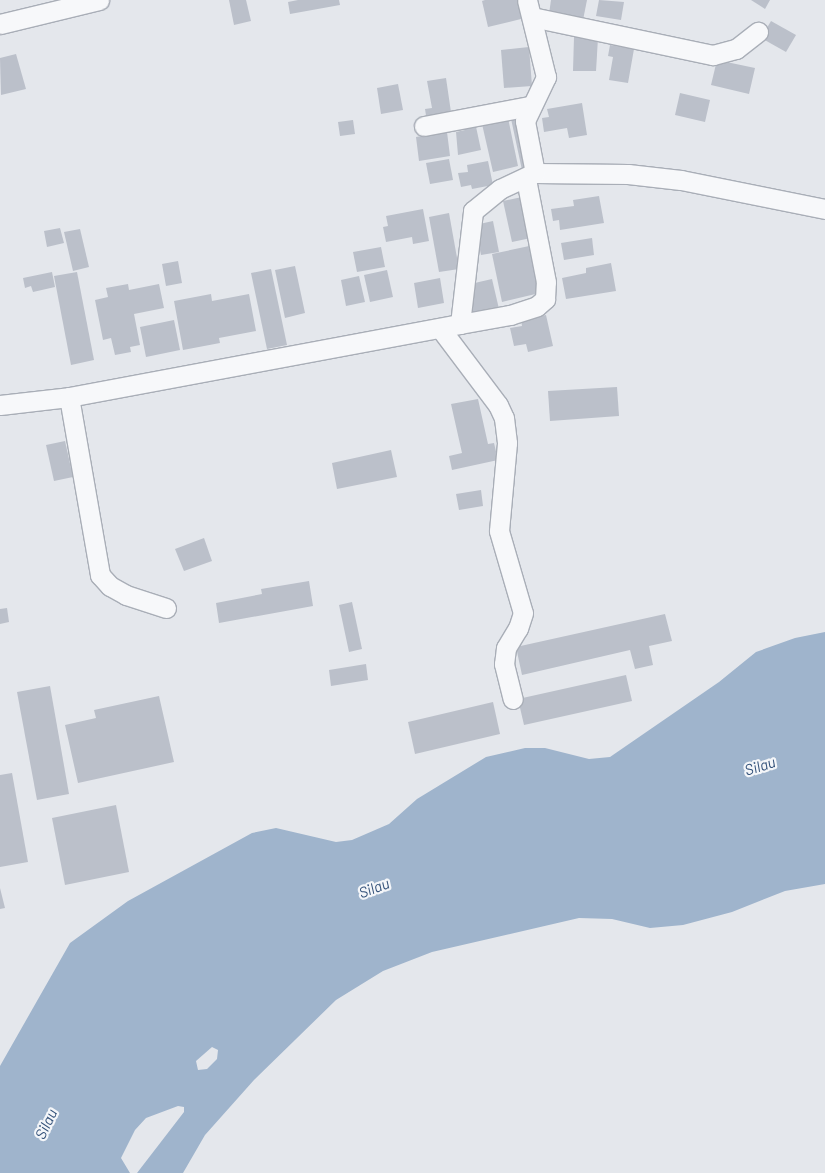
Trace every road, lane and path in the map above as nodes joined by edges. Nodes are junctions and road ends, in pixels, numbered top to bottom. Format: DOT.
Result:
graph roads {
  1 [pos="99,0"];
  2 [pos="529,9"];
  3 [pos="0,24"];
  4 [pos="758,32"];
  5 [pos="530,106"];
  6 [pos="424,126"];
  7 [pos="530,176"];
  8 [pos="825,208"];
  9 [pos="460,324"];
  10 [pos="440,328"];
  11 [pos="69,397"];
  12 [pos="0,405"];
  13 [pos="166,608"];
  14 [pos="513,699"];
  1 -- 3 [label="street"];
  2 -- 4 [label="street"];
  2 -- 5 [label="street"];
  5 -- 6 [label="street"];
  5 -- 7 [label="street"];
  7 -- 8 [label="street"];
  7 -- 9 [label="street"];
  7 -- 9 [label="street"];
  9 -- 10 [label="street"];
  10 -- 11 [label="street"];
  10 -- 14 [label="street"];
  11 -- 12 [label="street"];
  11 -- 13 [label="street"];
}
